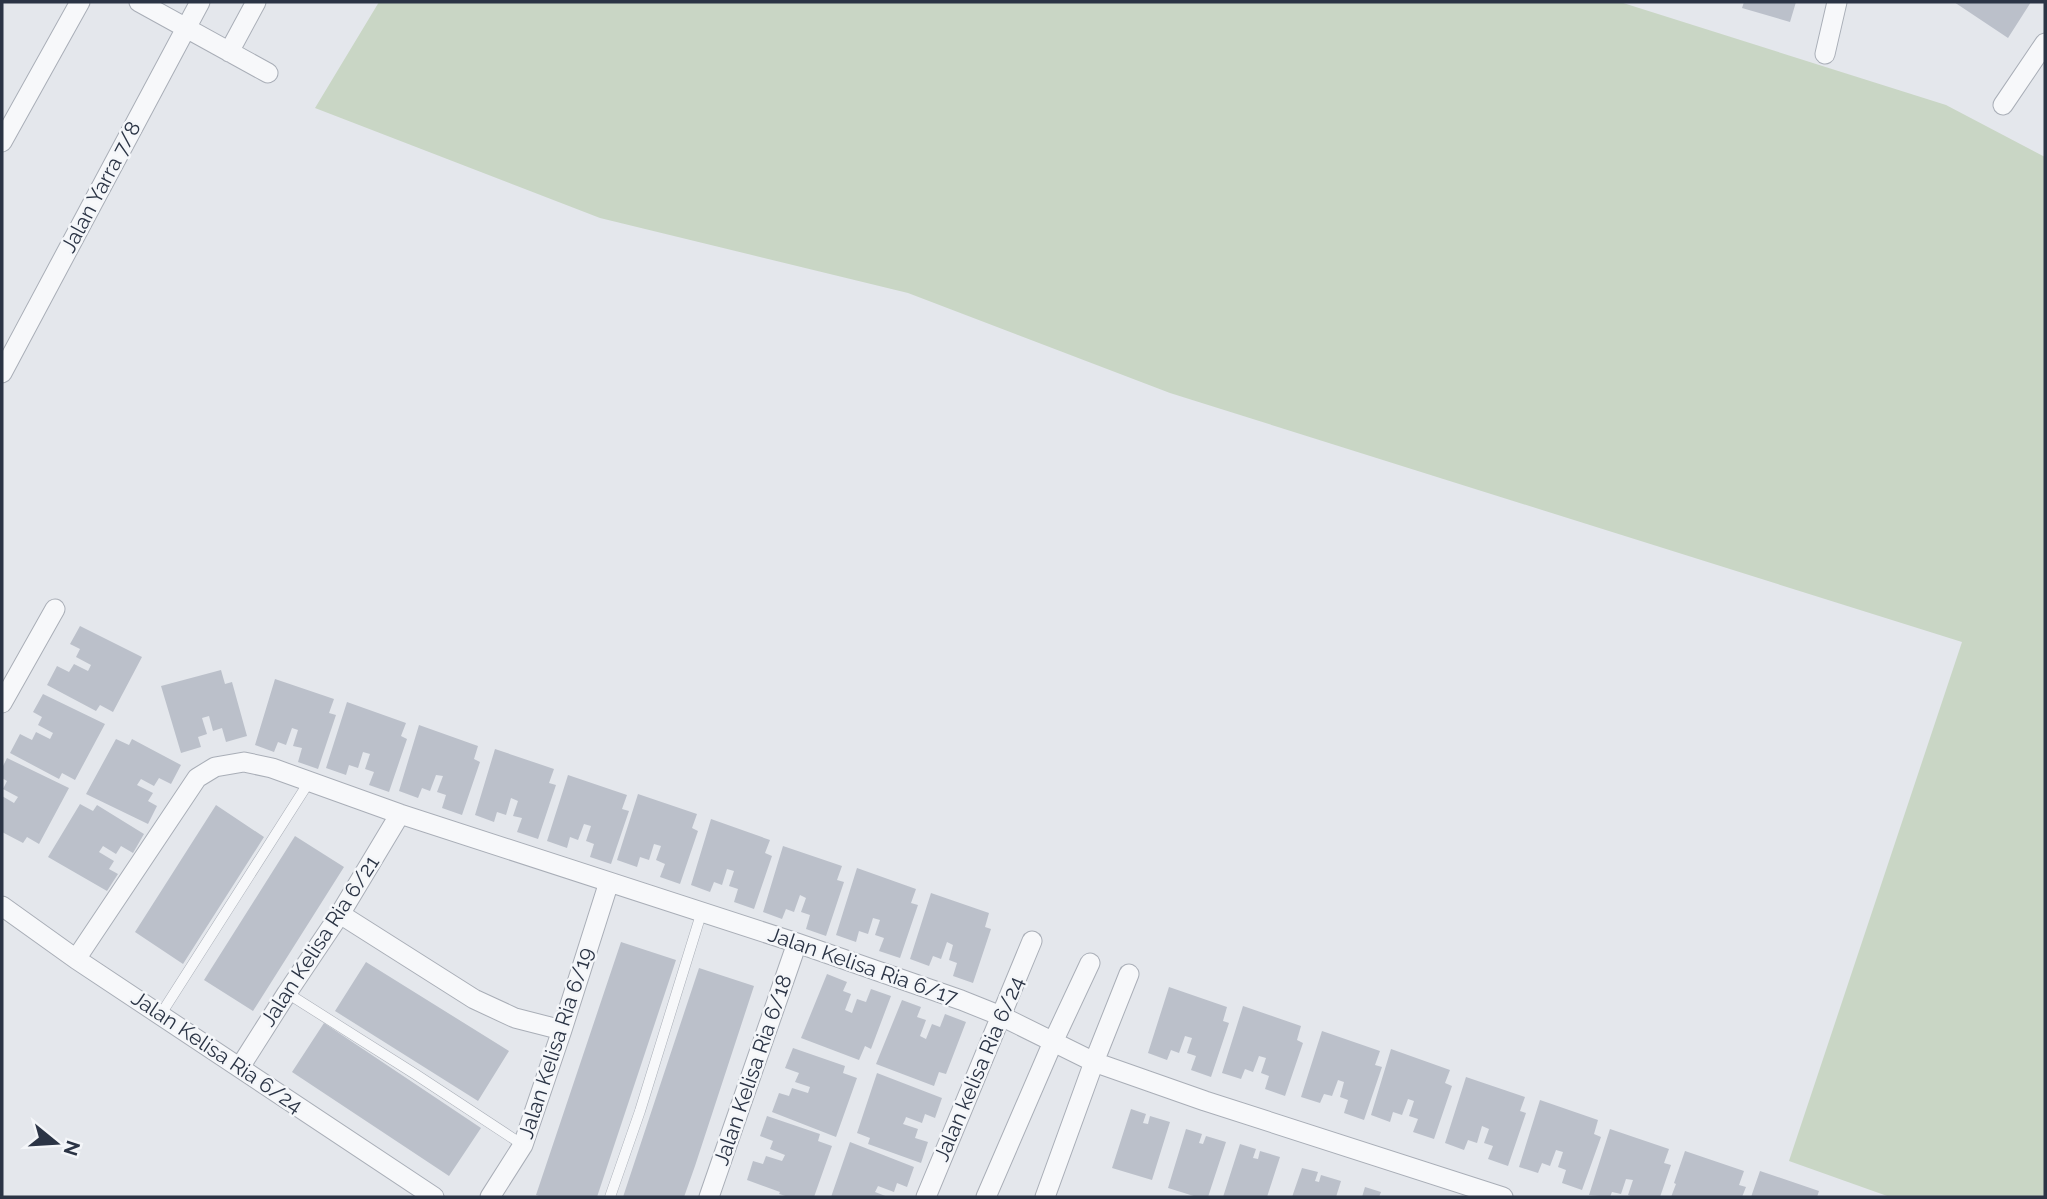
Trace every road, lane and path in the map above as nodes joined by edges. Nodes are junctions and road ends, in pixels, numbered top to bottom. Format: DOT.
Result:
graph roads {
  1 [pos="80,2"];
  2 [pos="139,2"];
  3 [pos="200,2"];
  4 [pos="256,2"];
  5 [pos="1837,2"];
  6 [pos="186,28"];
  7 [pos="2045,43"];
  8 [pos="229,51"];
  9 [pos="1825,54"];
  10 [pos="268,73"];
  11 [pos="2003,105"];
  12 [pos="2,142"];
  13 [pos="2,373"];
  14 [pos="55,609"];
  15 [pos="2,703"];
  16 [pos="309,782"];
  17 [pos="400,814"];
  18 [pos="609,881"];
  19 [pos="2,906"];
  20 [pos="702,911"];
  21 [pos="340,914"];
  22 [pos="1032,941"];
  23 [pos="797,943"];
  24 [pos="76,958"];
  25 [pos="1090,963"];
  26 [pos="1129,974"];
  27 [pos="287,993"];
  28 [pos="161,1014"];
  29 [pos="1001,1016"];
  30 [pos="562,1030"];
  31 [pos="1053,1042"];
  32 [pos="1094,1062"];
  33 [pos="240,1067"];
  34 [pos="523,1145"];
  35 [pos="434,1197"];
  36 [pos="490,1197"];
  37 [pos="610,1197"];
  38 [pos="709,1197"];
  39 [pos="926,1197"];
  40 [pos="986,1197"];
  41 [pos="1045,1197"];
  42 [pos="1503,1197"];
  1 -- 12 [label="street"];
  2 -- 6 [label="street"];
  3 -- 6 [label="street, Jalan Yarra 7/8"];
  4 -- 8 [label="street"];
  5 -- 9 [label="street"];
  6 -- 8 [label="street"];
  6 -- 13 [label="street, Jalan Yarra 7/8"];
  7 -- 11 [label="street"];
  8 -- 10 [label="street"];
  14 -- 15 [label="street"];
  16 -- 17 [label="street, Jalan Kelisa Ria 6/17"];
  16 -- 24 [label="street, Jalan Kelisa Ria 6/17"];
  16 -- 28 [label="lane"];
  17 -- 18 [label="street, Jalan Kelisa Ria 6/17"];
  17 -- 21 [label="street, Jalan Kelisa Ria 6/21"];
  18 -- 20 [label="street, Jalan Kelisa Ria 6/17"];
  18 -- 30 [label="street, Jalan Kelisa Ria 6/19"];
  19 -- 24 [label="street, Jalan Kelisa Ria 6/24"];
  20 -- 23 [label="street, Jalan Kelisa Ria 6/17"];
  20 -- 37 [label="lane"];
  21 -- 27 [label="street, Jalan Kelisa Ria 6/21"];
  21 -- 30 [label="street"];
  22 -- 29 [label="street, Jalan kelisa Ria 6/24"];
  23 -- 29 [label="street, Jalan Kelisa Ria 6/17"];
  23 -- 38 [label="street, Jalan Kelisa Ria 6/18"];
  24 -- 28 [label="street, Jalan Kelisa Ria 6/24"];
  25 -- 31 [label="street"];
  26 -- 32 [label="street"];
  27 -- 33 [label="street, Jalan Kelisa Ria 6/21"];
  27 -- 34 [label="lane"];
  28 -- 33 [label="street, Jalan Kelisa Ria 6/24"];
  29 -- 31 [label="street, Jalan Kelisa Ria 6/17"];
  29 -- 39 [label="street, Jalan kelisa Ria 6/24"];
  30 -- 34 [label="street, Jalan Kelisa Ria 6/19"];
  31 -- 32 [label="street, Jalan Kelisa Ria 6/17"];
  31 -- 40 [label="street"];
  32 -- 41 [label="street"];
  32 -- 42 [label="street, Jalan Kelisa Ria 6/17"];
  33 -- 35 [label="street, Jalan Kelisa Ria 6/24"];
  34 -- 36 [label="street, Jalan Kelisa Ria 6/19"];
}
